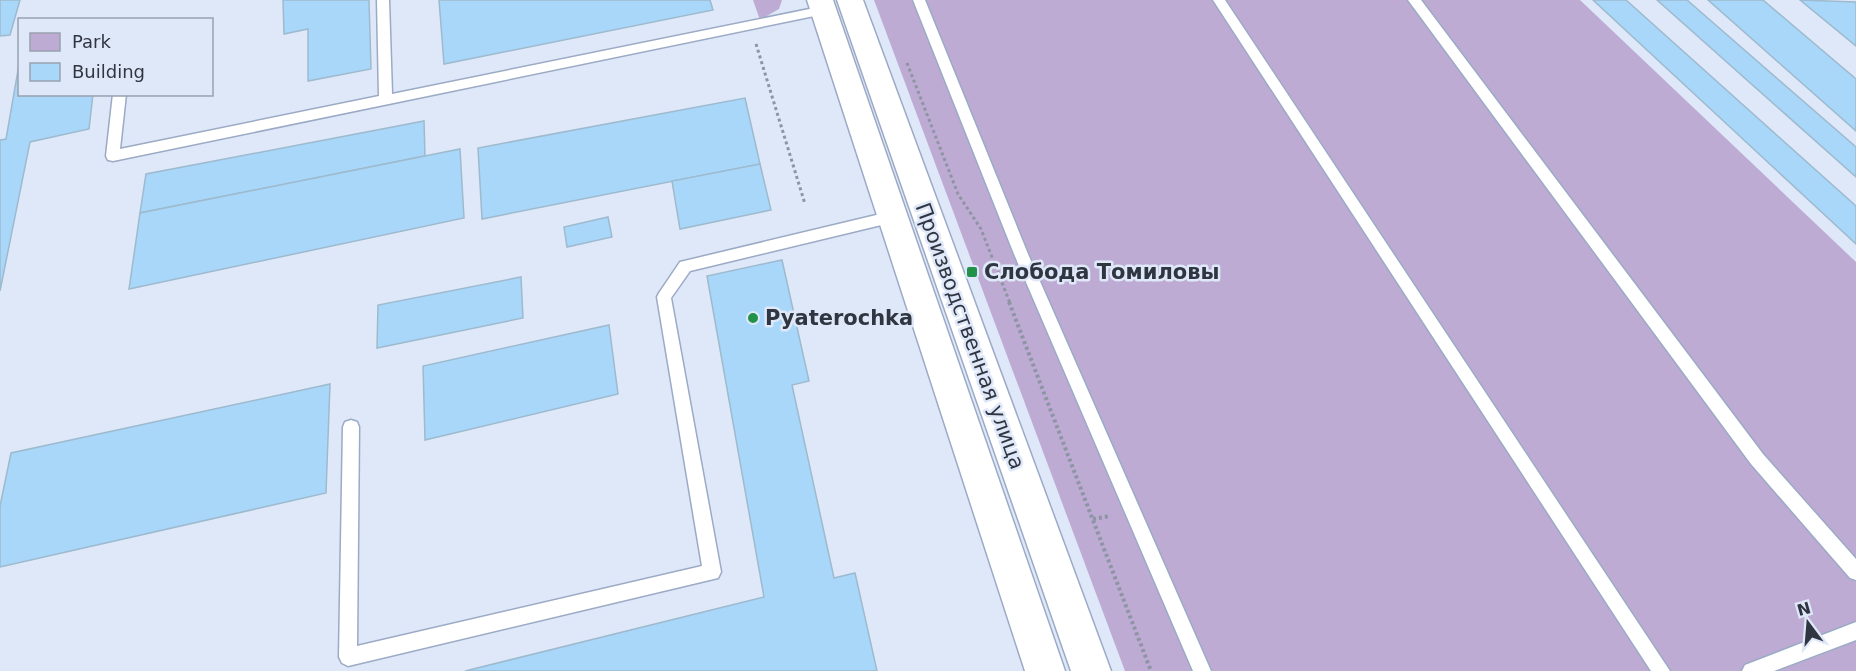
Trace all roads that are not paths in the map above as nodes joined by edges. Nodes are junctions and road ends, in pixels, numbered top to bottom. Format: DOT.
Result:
graph roads {
  1 [pos="383,0"];
  2 [pos="919,0"];
  3 [pos="1219,0"];
  4 [pos="1414,0"];
  5 [pos="832,3"];
  6 [pos="120,96"];
  7 [pos="386,98"];
  8 [pos="893,217"];
  9 [pos="351,427"];
  10 [pos="1856,572"];
  11 [pos="1856,631"];
  12 [pos="1045,671"];
  13 [pos="1091,671"];
  14 [pos="1202,671"];
  15 [pos="1661,671"];
  16 [pos="1751,671"];
  1 -- 7 [label="lane"];
  2 -- 14 [label="lane"];
  3 -- 15 [label="lane"];
  4 -- 10 [label="lane"];
  5 -- 7 [label="lane"];
  5 -- 8 [label="highway, Производственная улица"];
  5 -- 13 [label="highway, Производственная улица"];
  6 -- 7 [label="lane"];
  8 -- 9 [label="lane"];
  8 -- 12 [label="highway, Производственная улица"];
  11 -- 16 [label="lane"];
}
